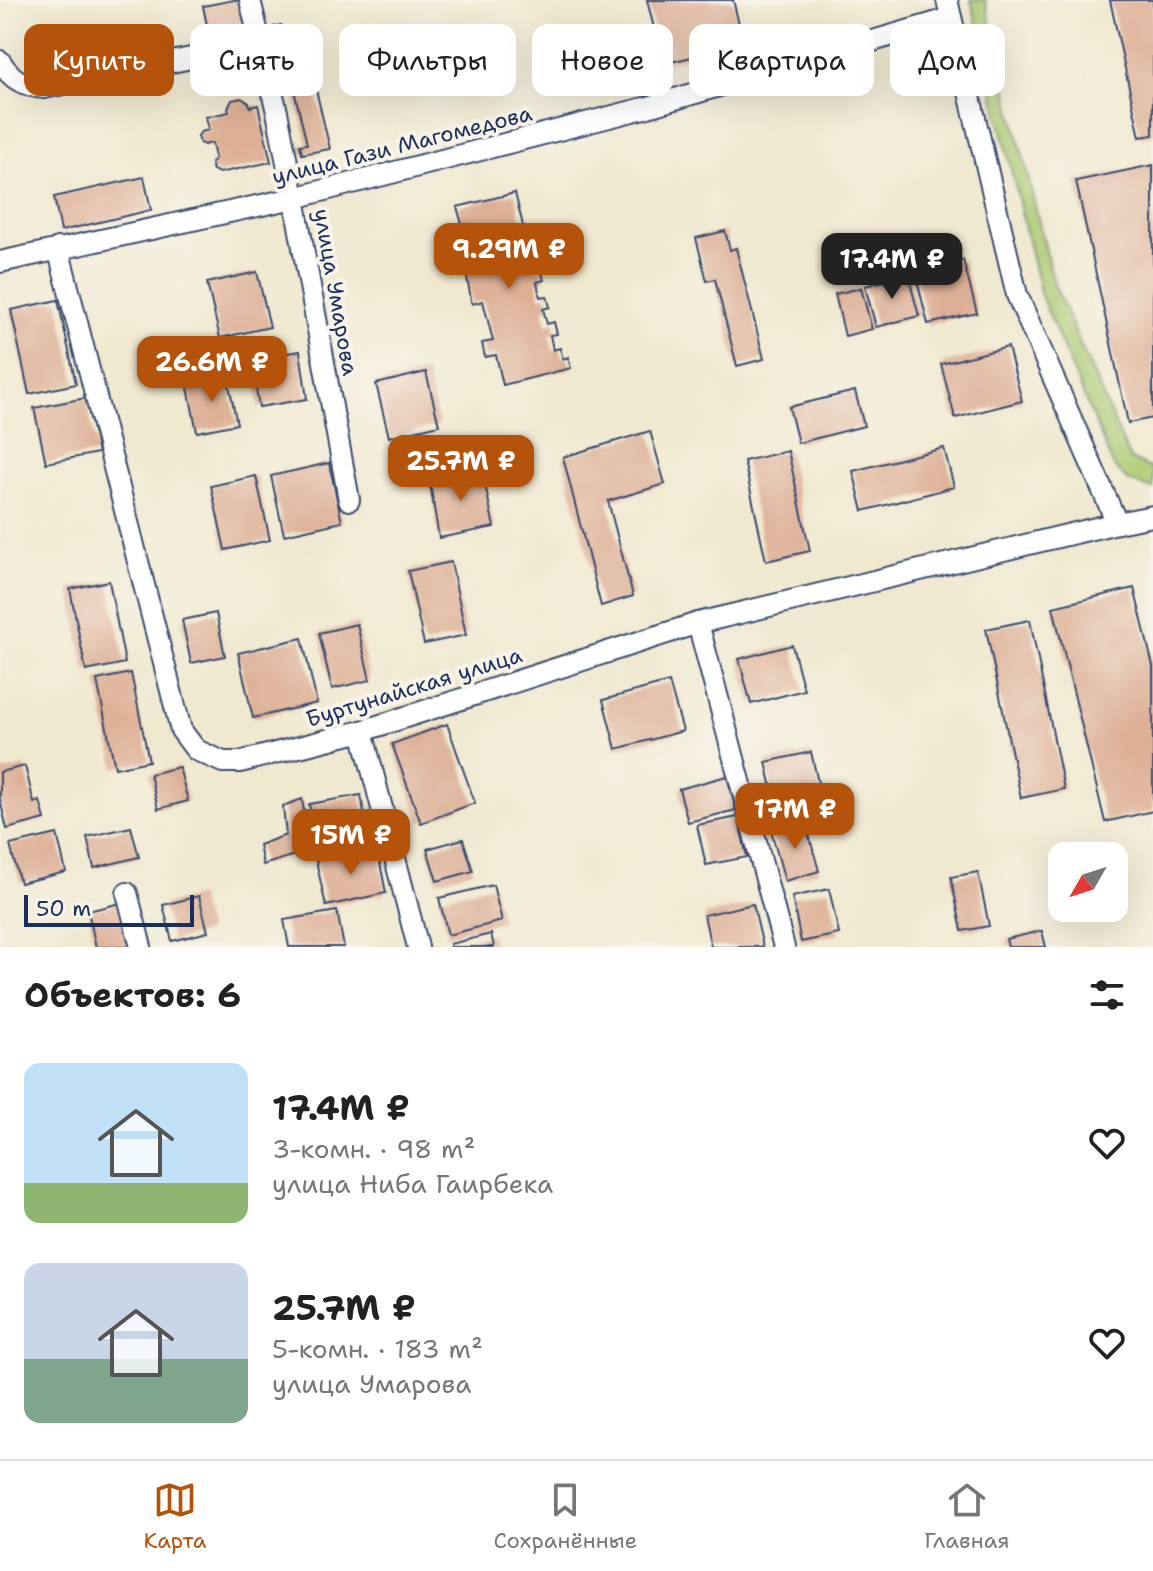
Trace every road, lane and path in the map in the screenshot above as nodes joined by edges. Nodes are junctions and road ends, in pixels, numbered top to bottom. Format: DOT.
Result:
graph roads {
  1 [pos="250,0"];
  2 [pos="949,9"];
  3 [pos="255,24"];
  4 [pos="190,58"];
  5 [pos="0,61"];
  6 [pos="273,96"];
  7 [pos="294,198"];
  8 [pos="58,248"];
  9 [pos="0,262"];
  10 [pos="349,500"];
  11 [pos="1153,516"];
  12 [pos="1117,523"];
  13 [pos="698,623"];
  14 [pos="362,731"];
  15 [pos="127,893"];
  16 [pos="141,947"];
  17 [pos="418,947"];
  18 [pos="784,947"];
  1 -- 3 [label="street, улица Умарова"];
  2 -- 7 [label="street, улица Гази Магомедова"];
  2 -- 12 [label="street"];
  4 -- 5 [label="street"];
  6 -- 7 [label="street, улица Умарова"];
  7 -- 8 [label="street, улица Гази Магомедова"];
  7 -- 10 [label="street, улица Умарова"];
  8 -- 9 [label="street, улица Гази Магомедова"];
  8 -- 14 [label="street, Буртунайская улица"];
  11 -- 12 [label="street, Буртунайская улица"];
  12 -- 13 [label="street, Буртунайская улица"];
  13 -- 14 [label="street, Буртунайская улица"];
  13 -- 18 [label="street"];
  14 -- 17 [label="street"];
  15 -- 16 [label="street"];
}
